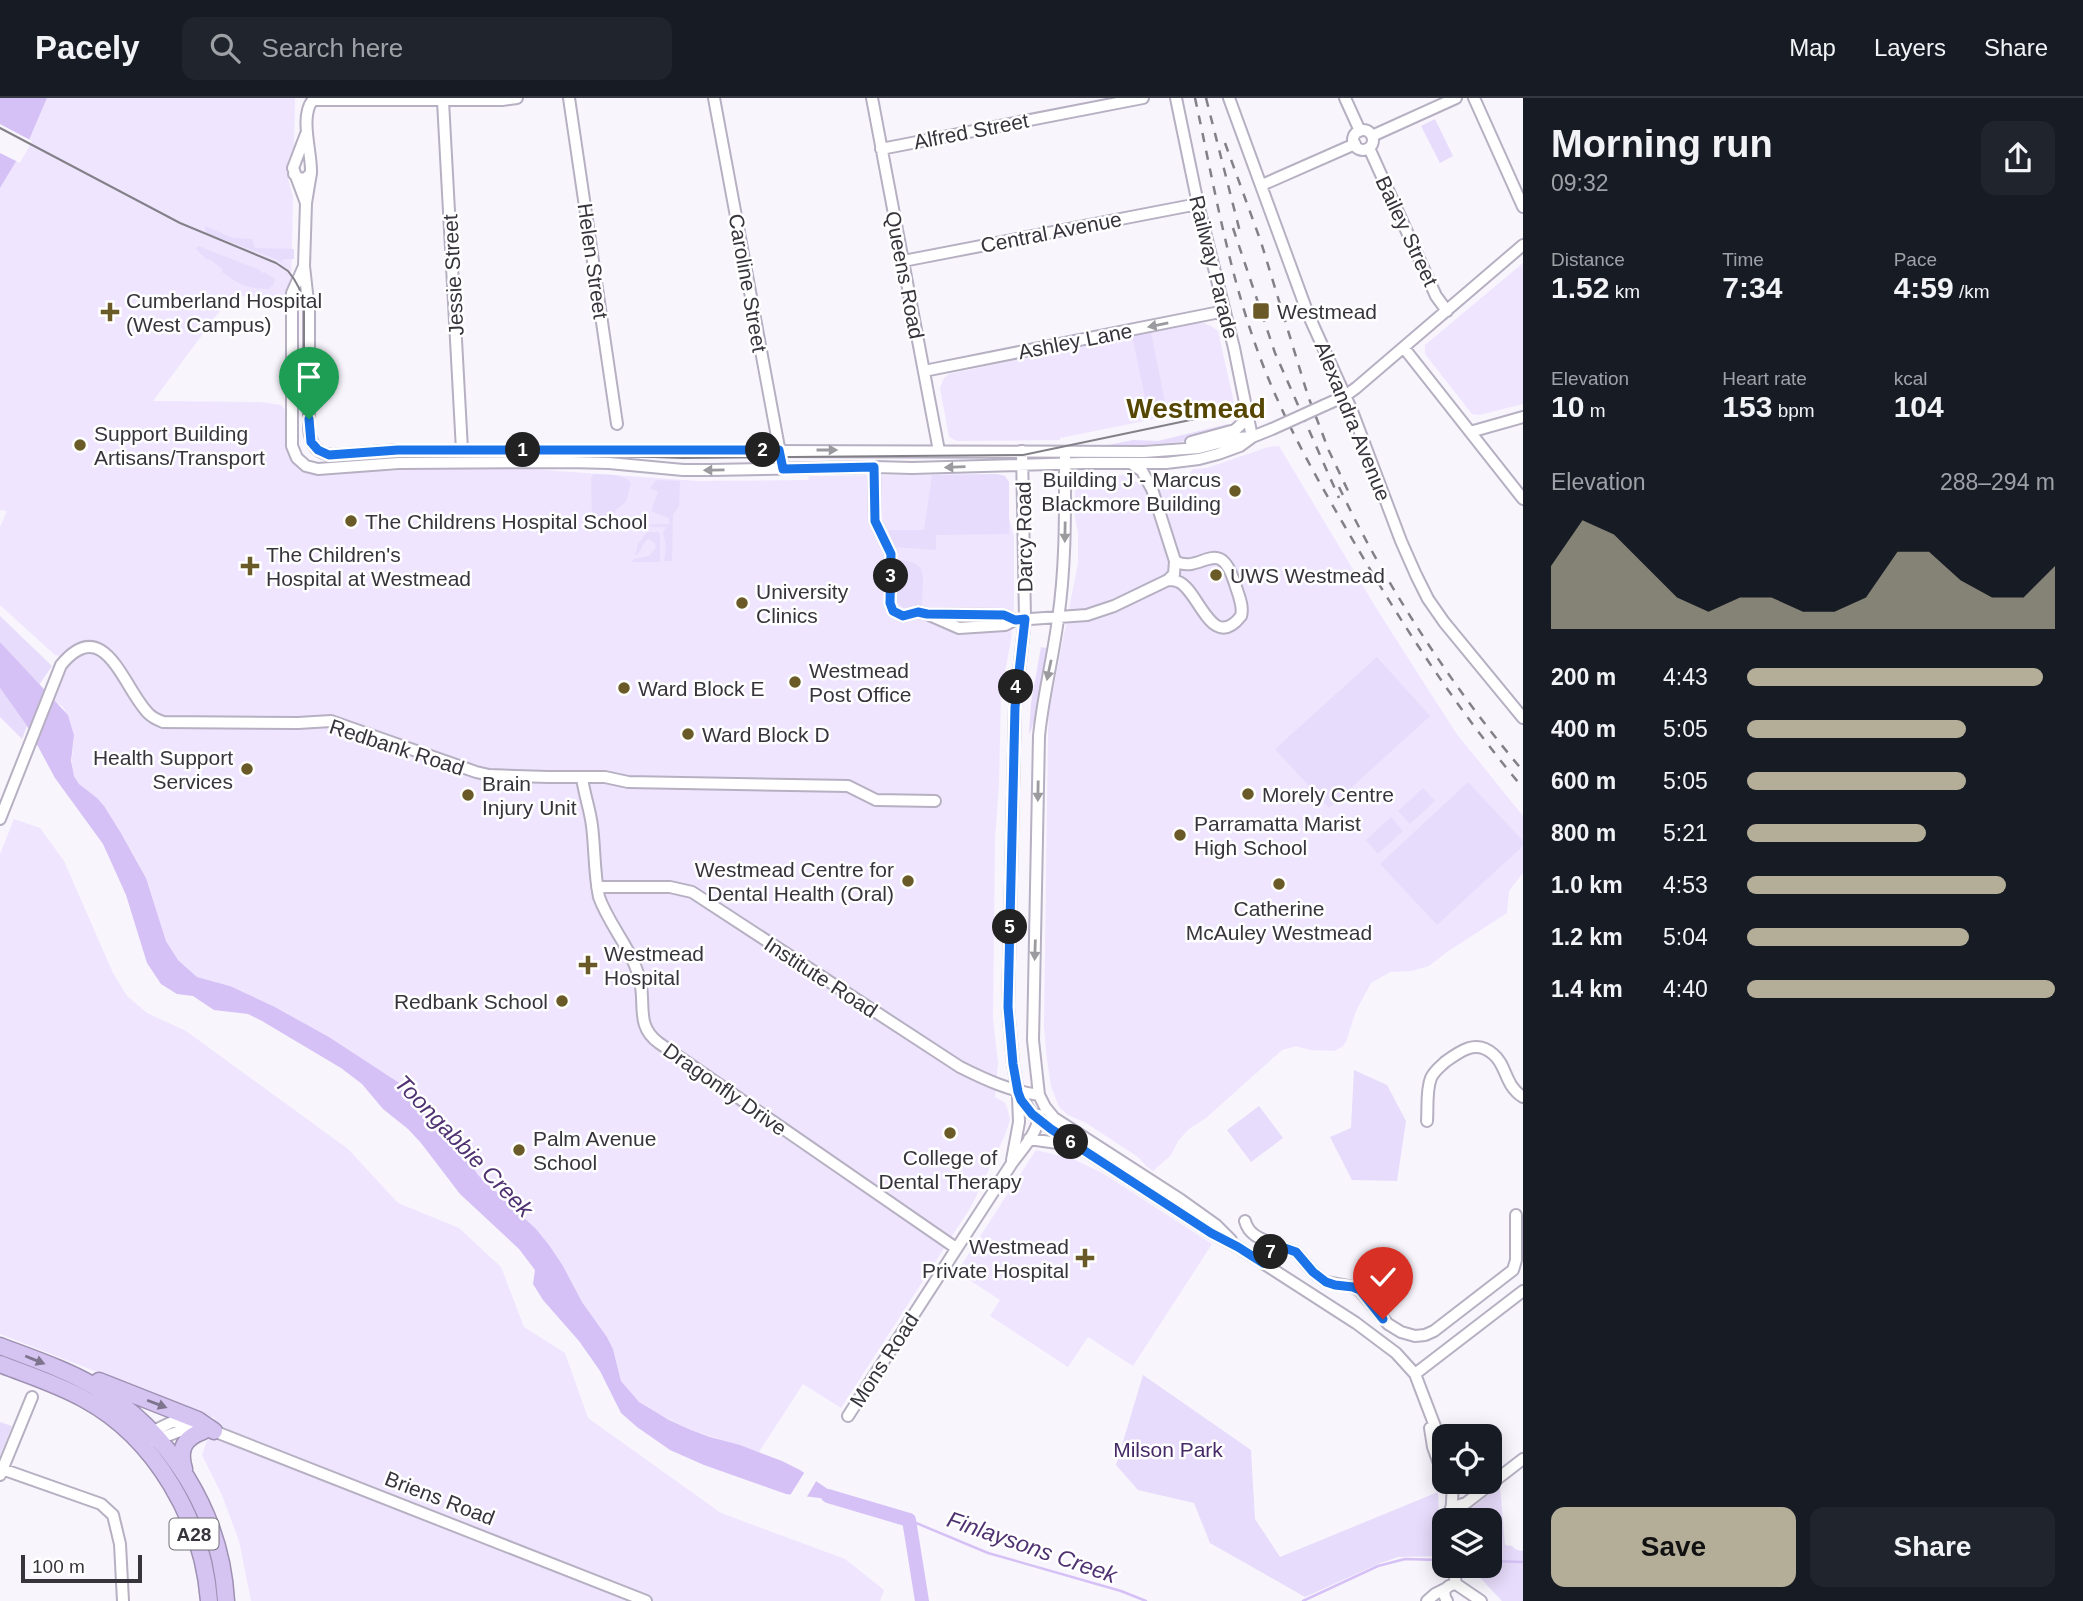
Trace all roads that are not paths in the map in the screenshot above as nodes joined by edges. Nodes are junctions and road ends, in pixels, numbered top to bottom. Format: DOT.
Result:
graph roads {
  1 [pos="516,98"];
  2 [pos="569,98"];
  3 [pos="714,98"];
  4 [pos="872,98"];
  5 [pos="1143,98"];
  6 [pos="1176,98"];
  7 [pos="1229,98"];
  8 [pos="1345,98"];
  9 [pos="1455,98"];
  10 [pos="1474,98"];
  11 [pos="443,101"];
  12 [pos="1360,131"];
  13 [pos="307,132"];
  14 [pos="1372,136"];
  15 [pos="1354,144"];
  16 [pos="1369,148"];
  17 [pos="881,149"];
  18 [pos="294,169"];
  19 [pos="311,169"];
  20 [pos="1262,185"];
  21 [pos="306,203"];
  22 [pos="1198,204"];
  23 [pos="1523,207"];
  24 [pos="1523,245"];
  25 [pos="903,261"];
  26 [pos="304,266"];
  27 [pos="1225,311"];
  28 [pos="1447,311"];
  29 [pos="1404,348"];
  30 [pos="924,371"];
  31 [pos="1345,396"];
  32 [pos="1249,417"];
  33 [pos="1523,417"];
  34 [pos="617,424"];
  35 [pos="1470,432"];
  36 [pos="1252,437"];
  37 [pos="462,450"];
  38 [pos="779,450"];
  39 [pos="939,451"];
  40 [pos="1022,451"];
  41 [pos="1144,452"];
  42 [pos="1065,458"];
  43 [pos="1166,463"];
  44 [pos="1132,464"];
  45 [pos="1023,465"];
  46 [pos="874,467"];
  47 [pos="783,469"];
  48 [pos="1152,489"];
  49 [pos="1523,499"];
  50 [pos="1174,561"];
  51 [pos="1199,561"];
  52 [pos="1168,580"];
  53 [pos="1188,590"];
  54 [pos="1058,617"];
  55 [pos="1020,620"];
  56 [pos="1523,718"];
  57 [pos="582,777"];
  58 [pos="935,801"];
  59 [pos="0,818"];
  60 [pos="597,887"];
  61 [pos="1018,1092"];
  62 [pos="1039,1095"];
  63 [pos="1523,1097"];
  64 [pos="1039,1121"];
  65 [pos="1427,1121"];
  66 [pos="1029,1139"];
  67 [pos="1078,1146"];
  68 [pos="1118,1159"];
  69 [pos="1012,1163"];
  70 [pos="1150,1193"];
  71 [pos="1516,1215"];
  72 [pos="1245,1221"];
  73 [pos="1276,1245"];
  74 [pos="1238,1247"];
  75 [pos="957,1248"];
  76 [pos="1263,1263"];
  77 [pos="1523,1291"];
  78 [pos="0,1346"];
  79 [pos="0,1364"];
  80 [pos="69,1374"];
  81 [pos="1415,1374"];
  82 [pos="32,1397"];
  83 [pos="1429,1415"];
  84 [pos="848,1416"];
  85 [pos="1433,1424"];
  86 [pos="212,1432"];
  87 [pos="155,1435"];
  88 [pos="1432,1439"];
  89 [pos="140,1444"];
  90 [pos="1523,1459"];
  91 [pos="1,1472"];
  92 [pos="186,1477"];
  93 [pos="1448,1494"];
  94 [pos="1452,1494"];
  95 [pos="1451,1508"];
  96 [pos="1455,1593"];
  97 [pos="121,1601"];
  98 [pos="209,1601"];
  99 [pos="226,1601"];
  100 [pos="646,1601"];
  101 [pos="1427,1601"];
  102 [pos="1480,1601"];
  1 -- 11 [label="street"];
  2 -- 34 [label="street, Helen Street"];
  3 -- 38 [label="street, Caroline Street"];
  4 -- 17 [label="street, Queens Road"];
  5 -- 17 [label="street, Alfred Street"];
  6 -- 22 [label="street, Railway Parade"];
  7 -- 20 [label="street, Alexandra Avenue"];
  8 -- 12 [label="street"];
  9 -- 14 [label="street"];
  10 -- 23 [label="street"];
  11 -- 13 [label="street"];
  11 -- 37 [label="street, Jessie Street"];
  12 -- 14 [label="street"];
  12 -- 15 [label="street"];
  13 -- 18 [label="street"];
  13 -- 19 [label="street"];
  14 -- 16 [label="street"];
  15 -- 16 [label="street"];
  15 -- 20 [label="street"];
  16 -- 28 [label="street, Bailey Street"];
  17 -- 25 [label="street, Queens Road"];
  18 -- 19 [label="street"];
  18 -- 21 [label="street"];
  19 -- 21 [label="street"];
  20 -- 31 [label="street, Alexandra Avenue"];
  21 -- 26 [label="street"];
  22 -- 25 [label="street, Central Avenue"];
  22 -- 27 [label="street, Railway Parade"];
  24 -- 28 [label="street"];
  25 -- 30 [label="street, Queens Road"];
  26 -- 37 [label="street"];
  47 -- 26 [label="street, one-way"];
  27 -- 30 [label="street, Ashley Lane, one-way"];
  27 -- 32 [label="street, Railway Parade"];
  28 -- 29 [label="street"];
  29 -- 31 [label="street"];
  29 -- 35 [label="street"];
  30 -- 39 [label="street, Queens Road"];
  31 -- 36 [label="street, bridge"];
  31 -- 56 [label="street, Alexandra Avenue"];
  32 -- 36 [label="street, Railway Parade"];
  32 -- 41 [label="street"];
  33 -- 35 [label="street"];
  35 -- 49 [label="street"];
  36 -- 41 [label="street"];
  36 -- 43 [label="street"];
  37 -- 38 [label="street"];
  38 -- 39 [label="street, one-way"];
  38 -- 47 [label="street, Caroline Street"];
  39 -- 40 [label="street"];
  40 -- 42 [label="street"];
  40 -- 45 [label="street, Darcy Road"];
  41 -- 42 [label="street"];
  42 -- 44 [label="street"];
  42 -- 45 [label="street"];
  42 -- 54 [label="street, Darcy Road, one-way"];
  43 -- 44 [label="street"];
  43 -- 48 [label="street"];
  44 -- 48 [label="street"];
  45 -- 46 [label="street, one-way"];
  45 -- 55 [label="street, Darcy Road"];
  46 -- 47 [label="street"];
  46 -- 55 [label="street"];
  48 -- 50 [label="street"];
  50 -- 51 [label="street"];
  50 -- 52 [label="street"];
  51 -- 53 [label="street"];
  51 -- 53 [label="street"];
  52 -- 53 [label="street"];
  52 -- 54 [label="street"];
  54 -- 55 [label="street"];
  54 -- 62 [label="street, Darcy Road, one-way"];
  55 -- 61 [label="street, Darcy Road"];
  57 -- 58 [label="street, Redbank Road"];
  57 -- 59 [label="street, Redbank Road"];
  57 -- 60 [label="street, Dragonfly Drive"];
  60 -- 61 [label="street, Institute Road"];
  60 -- 75 [label="street, Dragonfly Drive"];
  61 -- 62 [label="street, Institute Road"];
  61 -- 64 [label="street, Darcy Road"];
  61 -- 69 [label="street, Mons Road"];
  62 -- 64 [label="street, Mons Road"];
  62 -- 68 [label="street, Darcy Road"];
  63 -- 65 [label="street"];
  64 -- 66 [label="street, Mons Road"];
  64 -- 67 [label="street, Darcy Road"];
  66 -- 67 [label="street"];
  66 -- 69 [label="street, Mons Road"];
  67 -- 70 [label="street, Darcy Road"];
  68 -- 70 [label="street"];
  68 -- 74 [label="street, Darcy Road"];
  69 -- 75 [label="street, Mons Road"];
  70 -- 74 [label="street, Darcy Road"];
  71 -- 73 [label="street"];
  72 -- 73 [label="street"];
  73 -- 76 [label="street"];
  74 -- 76 [label="street, Darcy Road"];
  75 -- 84 [label="street, Mons Road"];
  76 -- 81 [label="street, Darcy Road"];
  77 -- 81 [label="street"];
  78 -- 80 [label="highway, A28, one-way"];
  79 -- 89 [label="highway, A28"];
  80 -- 86 [label="highway, one-way"];
  80 -- 87 [label="highway, A28"];
  81 -- 83 [label="street, Darcy Road"];
  82 -- 91 [label="street"];
  83 -- 85 [label="street, Darcy Road"];
  83 -- 88 [label="street, Darcy Road"];
  86 -- 87 [label="street, Briens Road"];
  86 -- 92 [label="highway"];
  86 -- 100 [label="street, Briens Road"];
  87 -- 89 [label="street, Briens Road"];
  87 -- 92 [label="highway, A28"];
  89 -- 98 [label="highway, A28"];
  90 -- 95 [label="street"];
  91 -- 97 [label="street"];
  92 -- 99 [label="highway, A28"];
  93 -- 95 [label="street"];
  94 -- 95 [label="street"];
  96 -- 101 [label="street"];
  96 -- 102 [label="street"];
}
